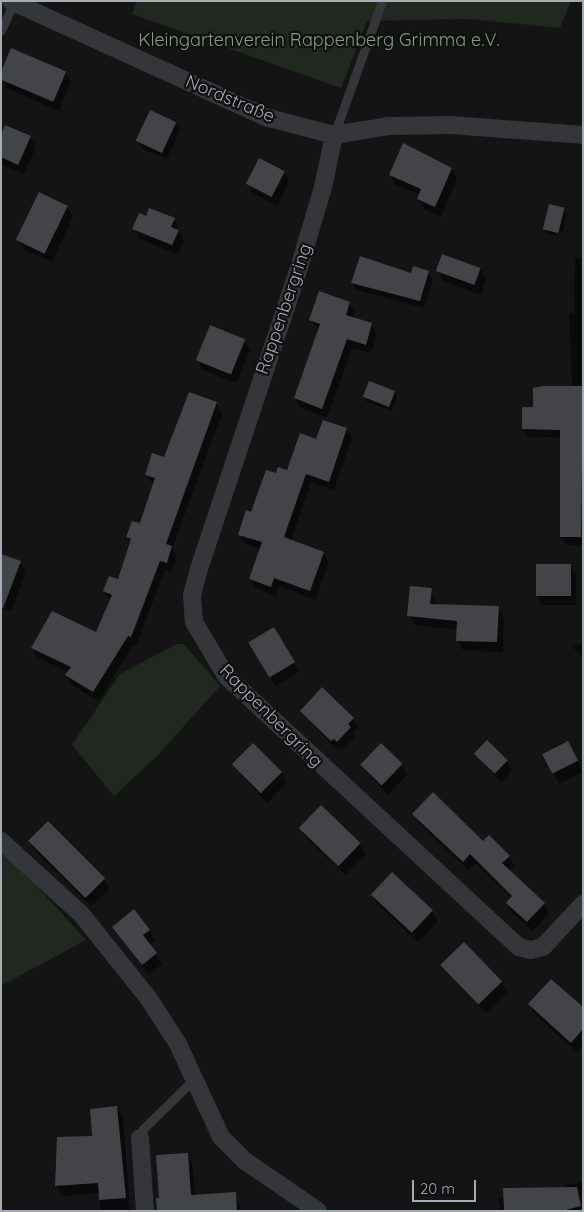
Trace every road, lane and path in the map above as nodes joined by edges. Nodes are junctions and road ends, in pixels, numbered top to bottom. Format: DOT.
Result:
graph roads {
  1 [pos="382,1"];
  2 [pos="12,2"];
  3 [pos="1,30"];
  4 [pos="334,135"];
  5 [pos="583,135"];
  6 [pos="1,841"];
  7 [pos="583,904"];
  8 [pos="193,1080"];
  9 [pos="140,1138"];
  10 [pos="145,1211"];
  11 [pos="318,1211"];
  1 -- 4 [label="lane"];
  2 -- 3 [label="lane"];
  2 -- 4 [label="street, Nordstraße"];
  4 -- 5 [label="street, Nordstraße"];
  4 -- 7 [label="street, Rappenbergring"];
  6 -- 8 [label="street"];
  8 -- 9 [label="lane"];
  8 -- 11 [label="street"];
  9 -- 10 [label="street"];
}
